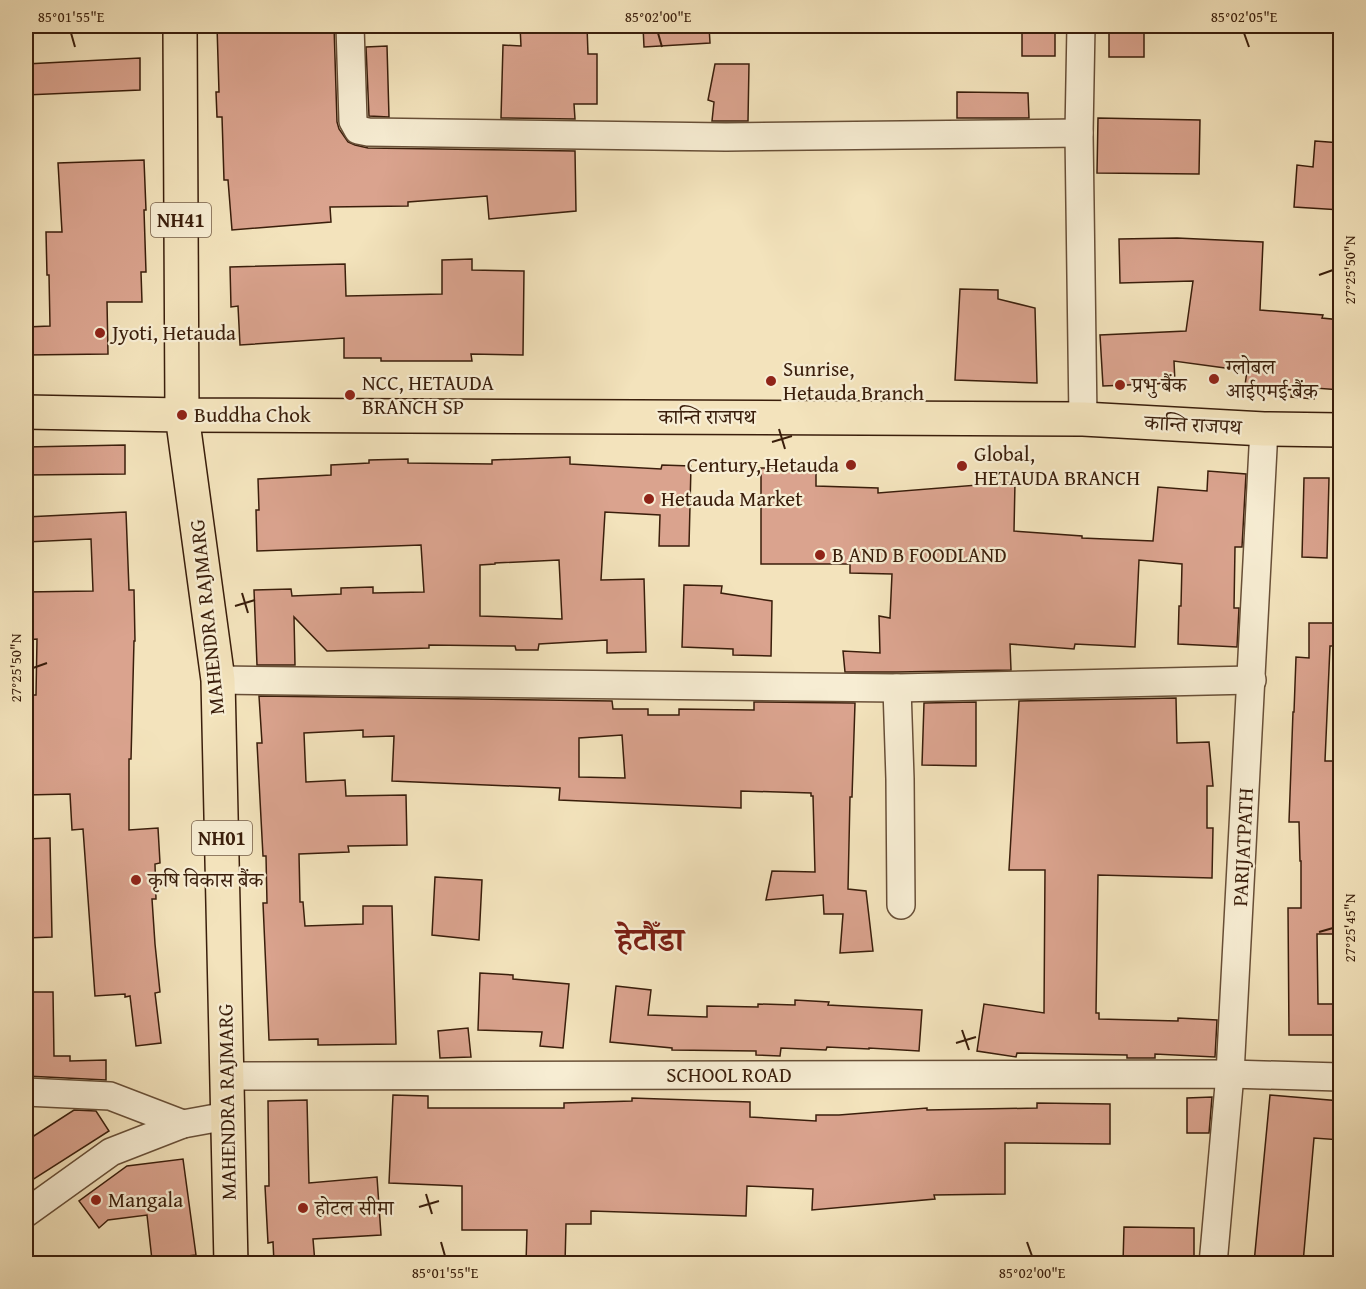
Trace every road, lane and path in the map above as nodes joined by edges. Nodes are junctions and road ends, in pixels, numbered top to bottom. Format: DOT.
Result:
graph roads {
  1 [pos="180,26"];
  2 [pos="350,26"];
  3 [pos="1081,26"];
  4 [pos="1079,133"];
  5 [pos="26,412"];
  6 [pos="182,415"];
  7 [pos="1083,419"];
  8 [pos="1264,429"];
  9 [pos="1341,430"];
  10 [pos="218,680"];
  11 [pos="1252,680"];
  12 [pos="897,688"];
  13 [pos="901,905"];
  14 [pos="1230,1074"];
  15 [pos="227,1076"];
  16 [pos="1341,1077"];
  17 [pos="26,1092"];
  18 [pos="227,1116"];
  19 [pos="183,1124"];
  20 [pos="26,1213"];
  21 [pos="231,1263"];
  22 [pos="1213,1263"];
  1 -- 6 [label="main road, NH41"];
  2 -- 4 [label="street"];
  3 -- 4 [label="street"];
  4 -- 7 [label="street"];
  5 -- 6 [label="main road"];
  6 -- 7 [label="main road, कान्ति राजपथ"];
  6 -- 10 [label="main road, MAHENDRA RAJMARG / NH01"];
  7 -- 8 [label="main road, कान्ति राजपथ"];
  8 -- 9 [label="main road, कान्ति राजपथ"];
  8 -- 11 [label="street, PARIJATPATH"];
  10 -- 12 [label="street"];
  10 -- 15 [label="main road, MAHENDRA RAJMARG / NH01"];
  11 -- 12 [label="street"];
  11 -- 14 [label="street, PARIJATPATH"];
  12 -- 13 [label="street"];
  14 -- 15 [label="street, SCHOOL ROAD"];
  14 -- 16 [label="street, SCHOOL ROAD"];
  14 -- 22 [label="street, PARIJATPATH"];
  15 -- 18 [label="main road, MAHENDRA RAJMARG / NH01"];
  17 -- 19 [label="street"];
  18 -- 19 [label="street"];
  18 -- 21 [label="main road, MAHENDRA RAJMARG / NH01"];
  19 -- 20 [label="street"];
}
